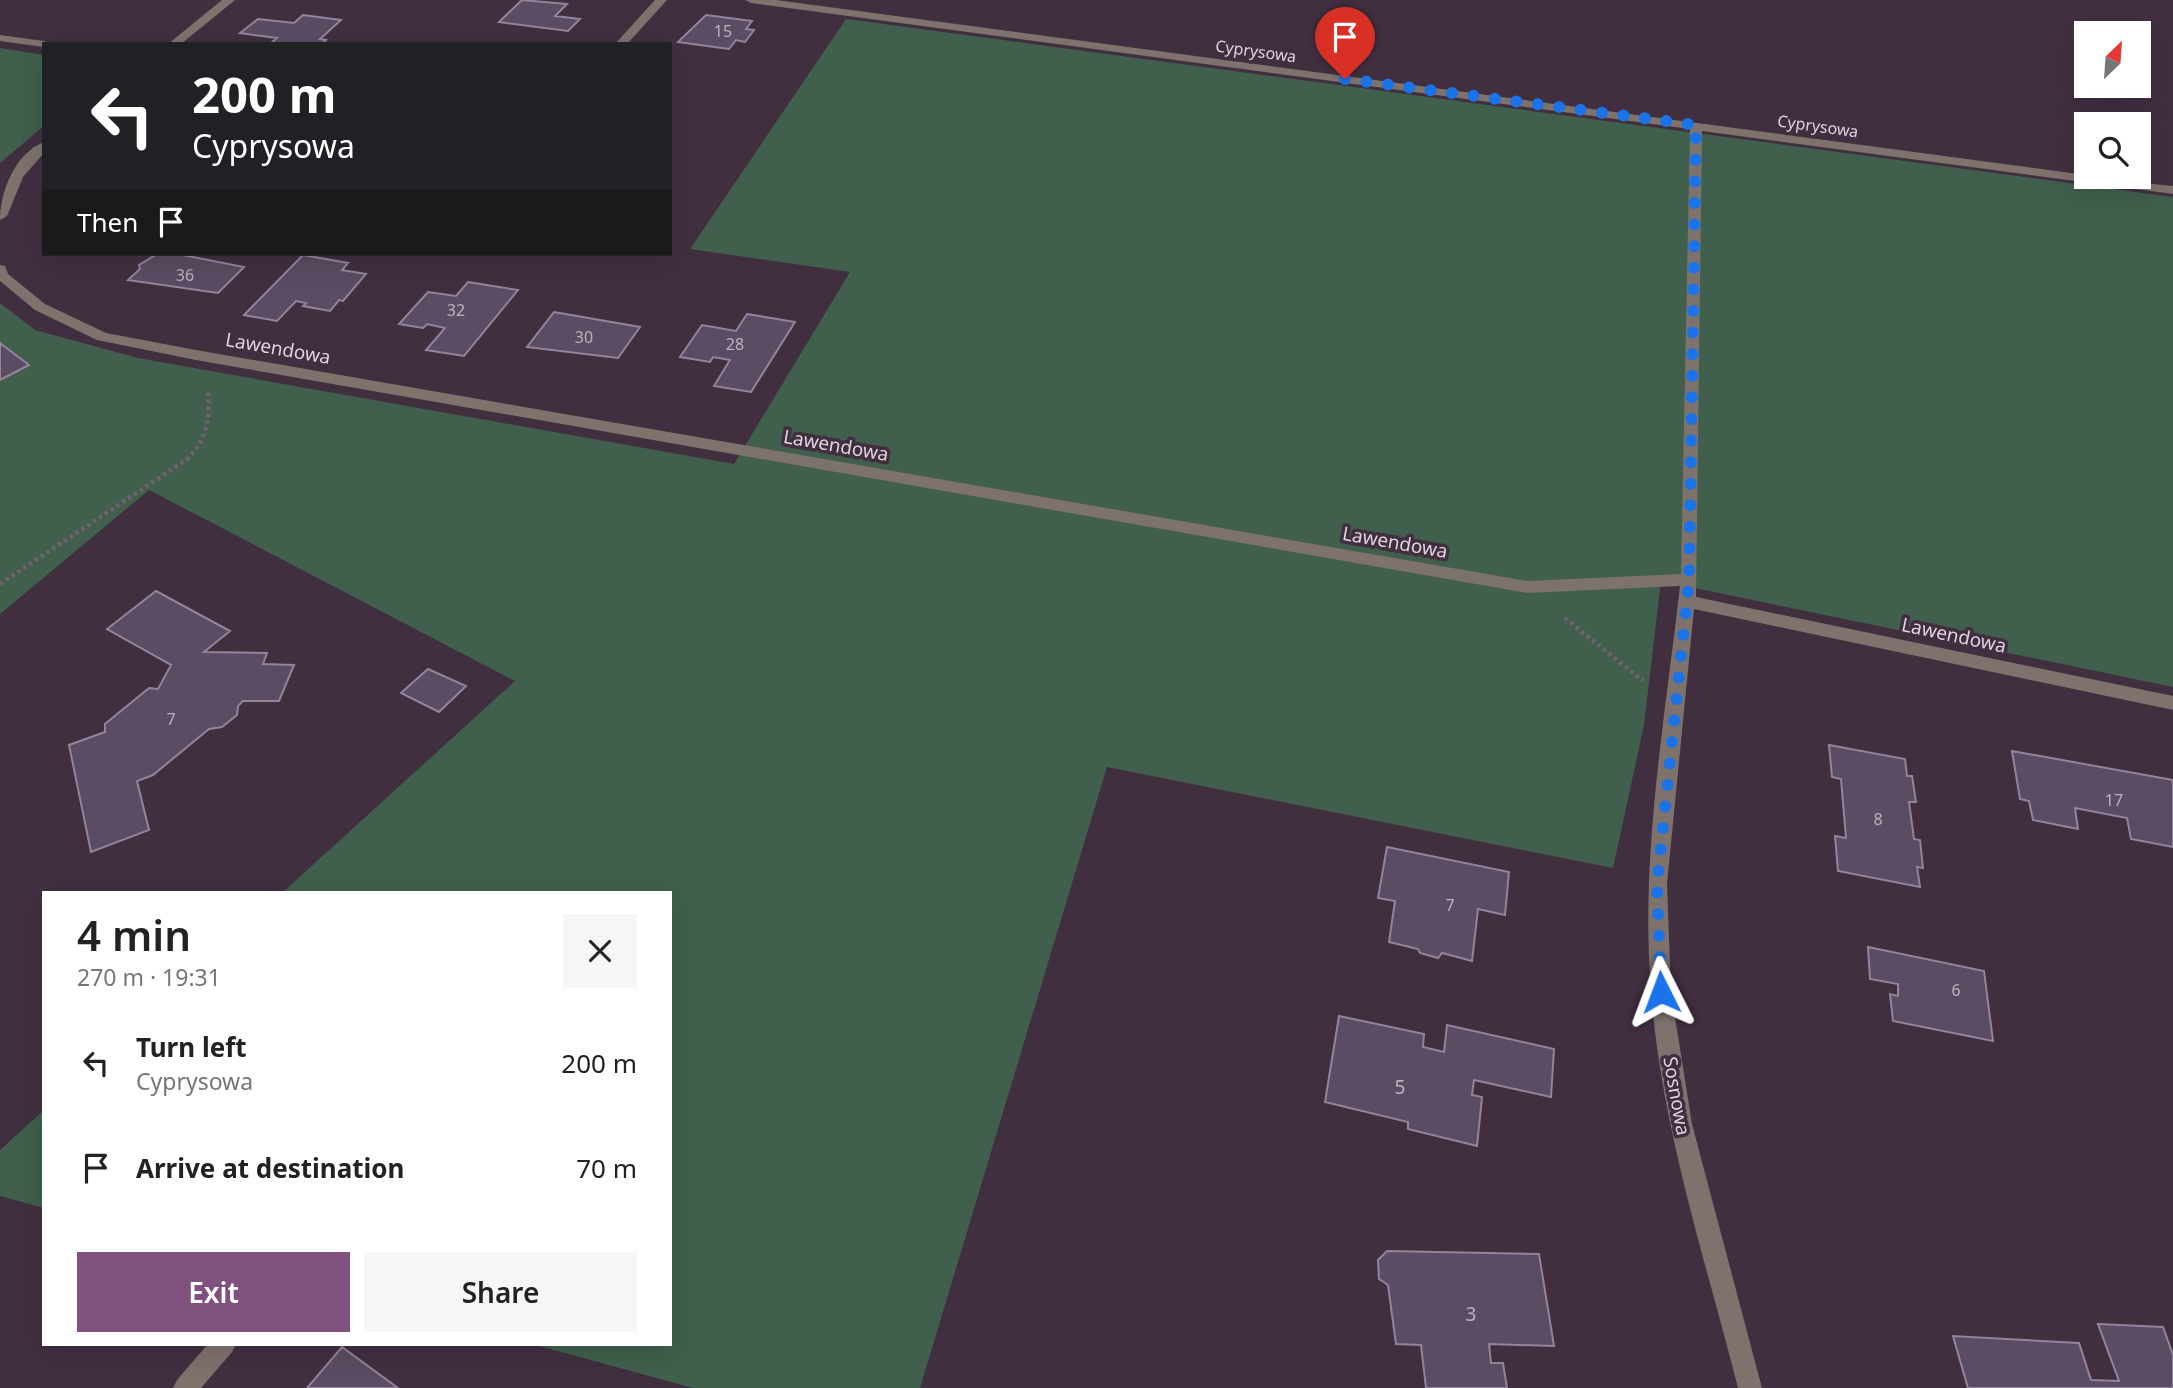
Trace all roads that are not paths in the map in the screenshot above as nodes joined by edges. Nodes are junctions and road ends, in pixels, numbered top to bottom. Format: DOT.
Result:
graph roads {
  1 [pos="229,0"];
  2 [pos="661,0"];
  3 [pos="751,0"];
  4 [pos="0,38"];
  5 [pos="176,42"];
  6 [pos="623,42"];
  7 [pos="42,44"];
  8 [pos="1696,125"];
  9 [pos="42,147"];
  10 [pos="2173,190"];
  11 [pos="0,216"];
  12 [pos="0,269"];
  13 [pos="1689,580"];
  14 [pos="1686,601"];
  15 [pos="2173,703"];
  16 [pos="222,1346"];
  17 [pos="185,1388"];
  18 [pos="1750,1388"];
  1 -- 5 [label="street"];
  2 -- 6 [label="street"];
  3 -- 8 [label="street, Cyprysowa"];
  4 -- 7 [label="street"];
  8 -- 10 [label="street, Cyprysowa"];
  8 -- 13 [label="street, Sosnowa"];
  9 -- 11 [label="street"];
  12 -- 13 [label="street, Lawendowa"];
  13 -- 14 [label="street, Sosnowa"];
  14 -- 15 [label="street, Lawendowa"];
  14 -- 18 [label="street, Sosnowa"];
  16 -- 17 [label="street"];
}
